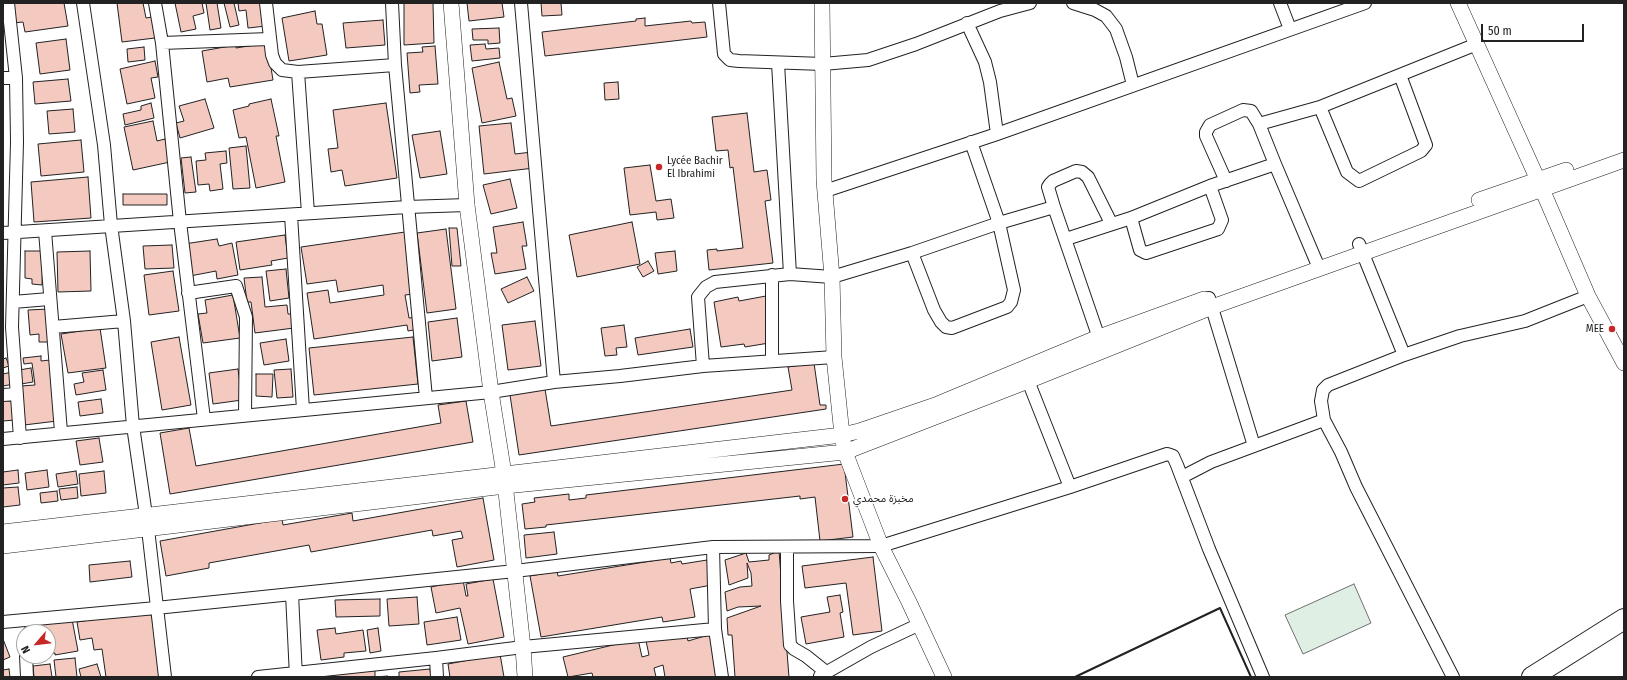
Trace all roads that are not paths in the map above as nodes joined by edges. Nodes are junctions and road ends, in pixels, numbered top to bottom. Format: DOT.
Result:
graph roads {
  1 [pos="8,3"];
  2 [pos="83,3"];
  3 [pos="155,3"];
  4 [pos="266,3"];
  5 [pos="392,3"];
  6 [pos="451,3"];
  7 [pos="521,3"];
  8 [pos="719,3"];
  9 [pos="822,3"];
  10 [pos="1030,3"];
  11 [pos="1073,3"];
  12 [pos="1280,3"];
  13 [pos="1365,3"];
  14 [pos="1458,3"];
  15 [pos="998,7"];
  16 [pos="967,24"];
  17 [pos="1290,29"];
  18 [pos="270,39"];
  19 [pos="162,43"];
  20 [pos="1477,44"];
  21 [pos="778,63"];
  22 [pos="823,64"];
  23 [pos="394,65"];
  24 [pos="298,72"];
  25 [pos="1400,75"];
  26 [pos="3,78"];
  27 [pos="16,78"];
  28 [pos="1133,85"];
  29 [pos="1320,107"];
  30 [pos="1259,124"];
  31 [pos="997,134"];
  32 [pos="970,142"];
  33 [pos="1624,151"];
  34 [pos="1624,160"];
  35 [pos="1275,164"];
  36 [pos="1226,180"];
  37 [pos="1540,184"];
  38 [pos="1210,186"];
  39 [pos="825,191"];
  40 [pos="467,205"];
  41 [pos="407,207"];
  42 [pos="1054,207"];
  43 [pos="308,213"];
  44 [pos="290,214"];
  45 [pos="1131,218"];
  46 [pos="180,222"];
  47 [pos="999,223"];
  48 [pos="1111,224"];
  49 [pos="111,225"];
  50 [pos="45,231"];
  51 [pos="3,233"];
  52 [pos="15,233"];
  53 [pos="1066,239"];
  54 [pos="1361,248"];
  55 [pos="912,253"];
  56 [pos="1318,264"];
  57 [pos="790,274"];
  58 [pos="772,276"];
  59 [pos="832,277"];
  60 [pos="188,293"];
  61 [pos="1588,296"];
  62 [pos="49,299"];
  63 [pos="13,302"];
  64 [pos="1210,302"];
  65 [pos="124,320"];
  66 [pos="7,327"];
  67 [pos="53,327"];
  68 [pos="1101,344"];
  69 [pos="1404,355"];
  70 [pos="834,357"];
  71 [pos="772,361"];
  72 [pos="1624,363"];
  73 [pos="703,366"];
  74 [pos="1026,375"];
  75 [pos="554,382"];
  76 [pos="491,392"];
  77 [pos="17,394"];
  78 [pos="3,395"];
  79 [pos="426,398"];
  80 [pos="303,410"];
  81 [pos="245,416"];
  82 [pos="204,420"];
  83 [pos="1324,420"];
  84 [pos="133,426"];
  85 [pos="61,432"];
  86 [pos="842,435"];
  87 [pos="20,438"];
  88 [pos="3,439"];
  89 [pos="1254,446"];
  90 [pos="846,452"];
  91 [pos="1182,477"];
  92 [pos="504,480"];
  93 [pos="1070,487"];
  94 [pos="147,522"];
  95 [pos="3,532"];
  96 [pos="3,546"];
  97 [pos="881,546"];
  98 [pos="713,547"];
  99 [pos="787,548"];
  100 [pos="515,571"];
  101 [pos="292,594"];
  102 [pos="156,608"];
  103 [pos="1624,619"];
  104 [pos="23,620"];
  105 [pos="3,622"];
  106 [pos="23,624"];
  107 [pos="920,624"];
  108 [pos="715,629"];
  109 [pos="1624,632"];
  110 [pos="524,647"];
  111 [pos="436,658"];
  112 [pos="26,664"];
  113 [pos="296,675"];
  114 [pos="823,675"];
  115 [pos="27,677"];
  116 [pos="165,677"];
  117 [pos="258,677"];
  118 [pos="437,677"];
  119 [pos="525,677"];
  120 [pos="722,677"];
  121 [pos="944,677"];
  122 [pos="1263,677"];
  123 [pos="1453,677"];
  124 [pos="1532,677"];
  125 [pos="1552,677"];
  1 -- 27 [label="street"];
  2 -- 49 [label="street"];
  3 -- 19 [label="street"];
  4 -- 18 [label="street"];
  5 -- 23 [label="street"];
  6 -- 40 [label="street"];
  7 -- 75 [label="street"];
  8 -- 21 [label="street"];
  9 -- 22 [label="street"];
  10 -- 15 [label="street"];
  11 -- 28 [label="street"];
  12 -- 17 [label="street"];
  13 -- 17 [label="street"];
  14 -- 20 [label="street"];
  15 -- 16 [label="street"];
  16 -- 22 [label="street"];
  16 -- 31 [label="street"];
  17 -- 28 [label="street"];
  18 -- 19 [label="street"];
  18 -- 24 [label="street"];
  19 -- 46 [label="street"];
  20 -- 25 [label="street"];
  20 -- 37 [label="street"];
  21 -- 22 [label="street"];
  21 -- 57 [label="street"];
  22 -- 39 [label="street"];
  23 -- 24 [label="street"];
  23 -- 41 [label="street"];
  24 -- 43 [label="street"];
  25 -- 29 [label="street"];
  25 -- 29 [label="street"];
  26 -- 27 [label="street"];
  27 -- 52 [label="street"];
  28 -- 31 [label="street"];
  29 -- 30 [label="street"];
  30 -- 35 [label="street"];
  30 -- 36 [label="street"];
  31 -- 32 [label="street"];
  32 -- 39 [label="street"];
  32 -- 47 [label="street"];
  33 -- 37 [label="street"];
  34 -- 37 [label="street"];
  35 -- 36 [label="street"];
  35 -- 56 [label="street"];
  36 -- 38 [label="street"];
  37 -- 54 [label="street"];
  37 -- 61 [label="street"];
  38 -- 45 [label="street"];
  38 -- 45 [label="street"];
  39 -- 59 [label="street"];
  40 -- 41 [label="street"];
  40 -- 76 [label="street"];
  41 -- 43 [label="street"];
  41 -- 79 [label="street"];
  42 -- 47 [label="street"];
  42 -- 48 [label="street"];
  42 -- 53 [label="street"];
  43 -- 44 [label="street"];
  44 -- 46 [label="street"];
  44 -- 80 [label="street"];
  45 -- 48 [label="street"];
  46 -- 49 [label="street"];
  46 -- 60 [label="street"];
  47 -- 55 [label="street"];
  47 -- 55 [label="street"];
  48 -- 53 [label="street"];
  49 -- 50 [label="street"];
  49 -- 65 [label="street"];
  50 -- 52 [label="street"];
  50 -- 62 [label="street"];
  51 -- 52 [label="street"];
  52 -- 63 [label="street"];
  53 -- 68 [label="street"];
  54 -- 56 [label="street"];
  54 -- 69 [label="street"];
  55 -- 59 [label="street"];
  56 -- 64 [label="street"];
  57 -- 58 [label="street"];
  57 -- 59 [label="street"];
  58 -- 71 [label="street"];
  58 -- 73 [label="street"];
  59 -- 70 [label="street"];
  60 -- 81 [label="street"];
  60 -- 82 [label="street"];
  61 -- 69 [label="street"];
  61 -- 72 [label="street"];
  62 -- 63 [label="street"];
  62 -- 67 [label="street"];
  63 -- 66 [label="street"];
  64 -- 68 [label="street"];
  64 -- 89 [label="street"];
  65 -- 67 [label="street"];
  65 -- 84 [label="street"];
  66 -- 77 [label="street"];
  67 -- 85 [label="street"];
  68 -- 74 [label="street"];
  69 -- 83 [label="street"];
  70 -- 71 [label="street"];
  70 -- 86 [label="street"];
  71 -- 73 [label="street"];
  73 -- 75 [label="street"];
  74 -- 86 [label="street"];
  74 -- 90 [label="street"];
  74 -- 93 [label="street"];
  75 -- 76 [label="street"];
  76 -- 79 [label="street"];
  76 -- 92 [label="street"];
  77 -- 78 [label="street"];
  77 -- 87 [label="street"];
  79 -- 80 [label="street"];
  80 -- 81 [label="street"];
  81 -- 82 [label="street"];
  82 -- 84 [label="street"];
  83 -- 89 [label="street"];
  83 -- 123 [label="street"];
  84 -- 85 [label="street"];
  84 -- 94 [label="street"];
  85 -- 87 [label="street"];
  86 -- 90 [label="street"];
  86 -- 92 [label="street"];
  87 -- 88 [label="street"];
  89 -- 91 [label="street"];
  90 -- 92 [label="street"];
  90 -- 97 [label="street"];
  91 -- 93 [label="street"];
  91 -- 122 [label="street"];
  92 -- 94 [label="street"];
  92 -- 100 [label="street"];
  93 -- 97 [label="street"];
  94 -- 95 [label="street"];
  94 -- 96 [label="street"];
  94 -- 102 [label="street"];
  97 -- 99 [label="street"];
  97 -- 107 [label="street"];
  98 -- 99 [label="street"];
  98 -- 100 [label="street"];
  98 -- 108 [label="street"];
  99 -- 114 [label="street"];
  100 -- 101 [label="street"];
  100 -- 110 [label="street"];
  101 -- 102 [label="street"];
  101 -- 113 [label="street"];
  102 -- 104 [label="street"];
  102 -- 116 [label="street"];
  103 -- 124 [label="main road"];
  104 -- 105 [label="street"];
  104 -- 106 [label="street"];
  107 -- 114 [label="street"];
  107 -- 121 [label="street"];
  108 -- 110 [label="street"];
  108 -- 120 [label="street"];
  109 -- 125 [label="main road"];
  110 -- 111 [label="street"];
  110 -- 119 [label="street"];
  111 -- 113 [label="street"];
  111 -- 118 [label="street"];
  112 -- 115 [label="street"];
  113 -- 117 [label="street"];
}
